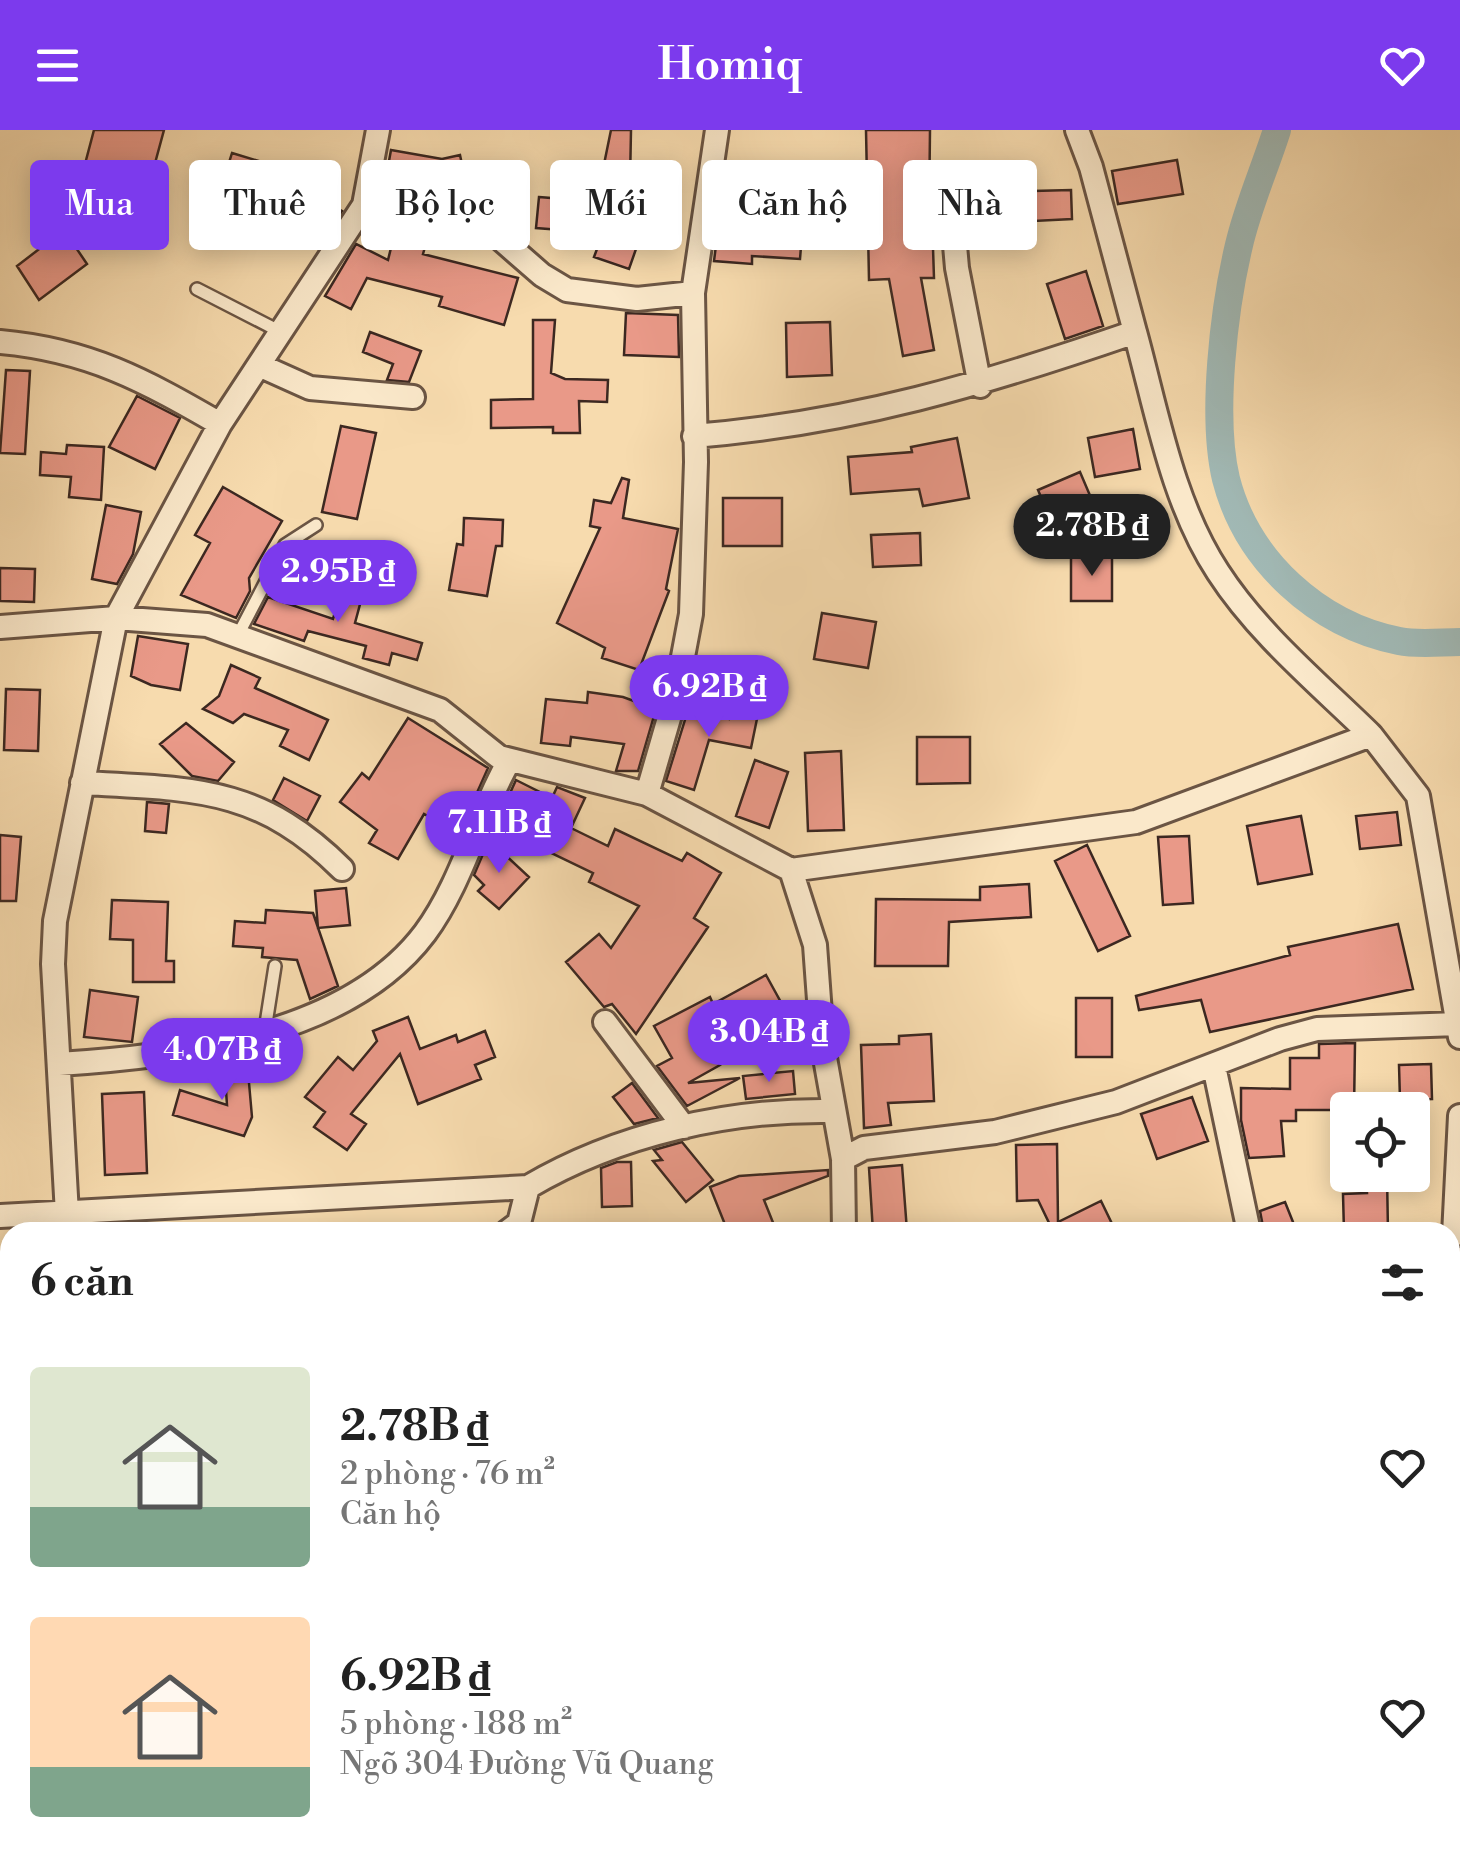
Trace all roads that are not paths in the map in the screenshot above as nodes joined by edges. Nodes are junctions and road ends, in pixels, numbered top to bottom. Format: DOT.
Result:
graph roads {
  1 [pos="378,130"];
  2 [pos="717,130"];
  3 [pos="1077,130"];
  4 [pos="372,160"];
  5 [pos="361,209"];
  6 [pos="513,250"];
  7 [pos="955,250"];
  8 [pos="197,290"];
  9 [pos="693,293"];
  10 [pos="279,330"];
  11 [pos="1135,332"];
  12 [pos="0,342"];
  13 [pos="260,366"];
  14 [pos="980,386"];
  15 [pos="414,397"];
  16 [pos="220,424"];
  17 [pos="694,436"];
  18 [pos="316,525"];
  19 [pos="116,618"];
  20 [pos="0,627"];
  21 [pos="238,636"];
  22 [pos="1372,735"];
  23 [pos="509,761"];
  24 [pos="82,783"];
  25 [pos="647,794"];
  26 [pos="342,869"];
  27 [pos="791,870"];
  28 [pos="1452,921"];
  29 [pos="275,966"];
  30 [pos="605,1022"];
  31 [pos="266,1030"];
  32 [pos="1459,1031"];
  33 [pos="60,1064"];
  34 [pos="1214,1066"];
  35 [pos="833,1112"];
  36 [pos="1460,1116"];
  37 [pos="684,1127"];
  38 [pos="843,1160"];
  39 [pos="528,1187"];
  40 [pos="67,1214"];
  41 [pos="0,1216"];
  42 [pos="153,1222"];
  43 [pos="519,1222"];
  44 [pos="844,1222"];
  45 [pos="1247,1222"];
  46 [pos="1456,1222"];
  1 -- 4 [label="street"];
  2 -- 9 [label="street"];
  3 -- 11 [label="street"];
  5 -- 10 [label="street"];
  6 -- 9 [label="street"];
  7 -- 14 [label="street"];
  8 -- 10 [label="lane"];
  9 -- 17 [label="street"];
  10 -- 13 [label="street"];
  11 -- 14 [label="street"];
  11 -- 22 [label="street"];
  12 -- 16 [label="street"];
  13 -- 15 [label="street"];
  13 -- 16 [label="street"];
  14 -- 17 [label="street"];
  16 -- 19 [label="street"];
  17 -- 25 [label="street"];
  18 -- 21 [label="lane"];
  19 -- 20 [label="street"];
  19 -- 21 [label="street"];
  19 -- 24 [label="street"];
  21 -- 23 [label="street"];
  22 -- 27 [label="street"];
  22 -- 28 [label="street"];
  23 -- 25 [label="street"];
  23 -- 31 [label="street"];
  24 -- 26 [label="street"];
  24 -- 33 [label="street"];
  25 -- 27 [label="street"];
  27 -- 35 [label="street"];
  28 -- 32 [label="street"];
  29 -- 31 [label="lane"];
  30 -- 37 [label="street"];
  31 -- 33 [label="street"];
  32 -- 34 [label="street"];
  33 -- 40 [label="street"];
  34 -- 38 [label="street"];
  34 -- 45 [label="street"];
  35 -- 37 [label="street"];
  35 -- 38 [label="street"];
  36 -- 46 [label="street"];
  37 -- 39 [label="street"];
  38 -- 44 [label="street"];
  39 -- 42 [label="street"];
  39 -- 43 [label="street"];
  40 -- 41 [label="street"];
  40 -- 42 [label="street"];
}
